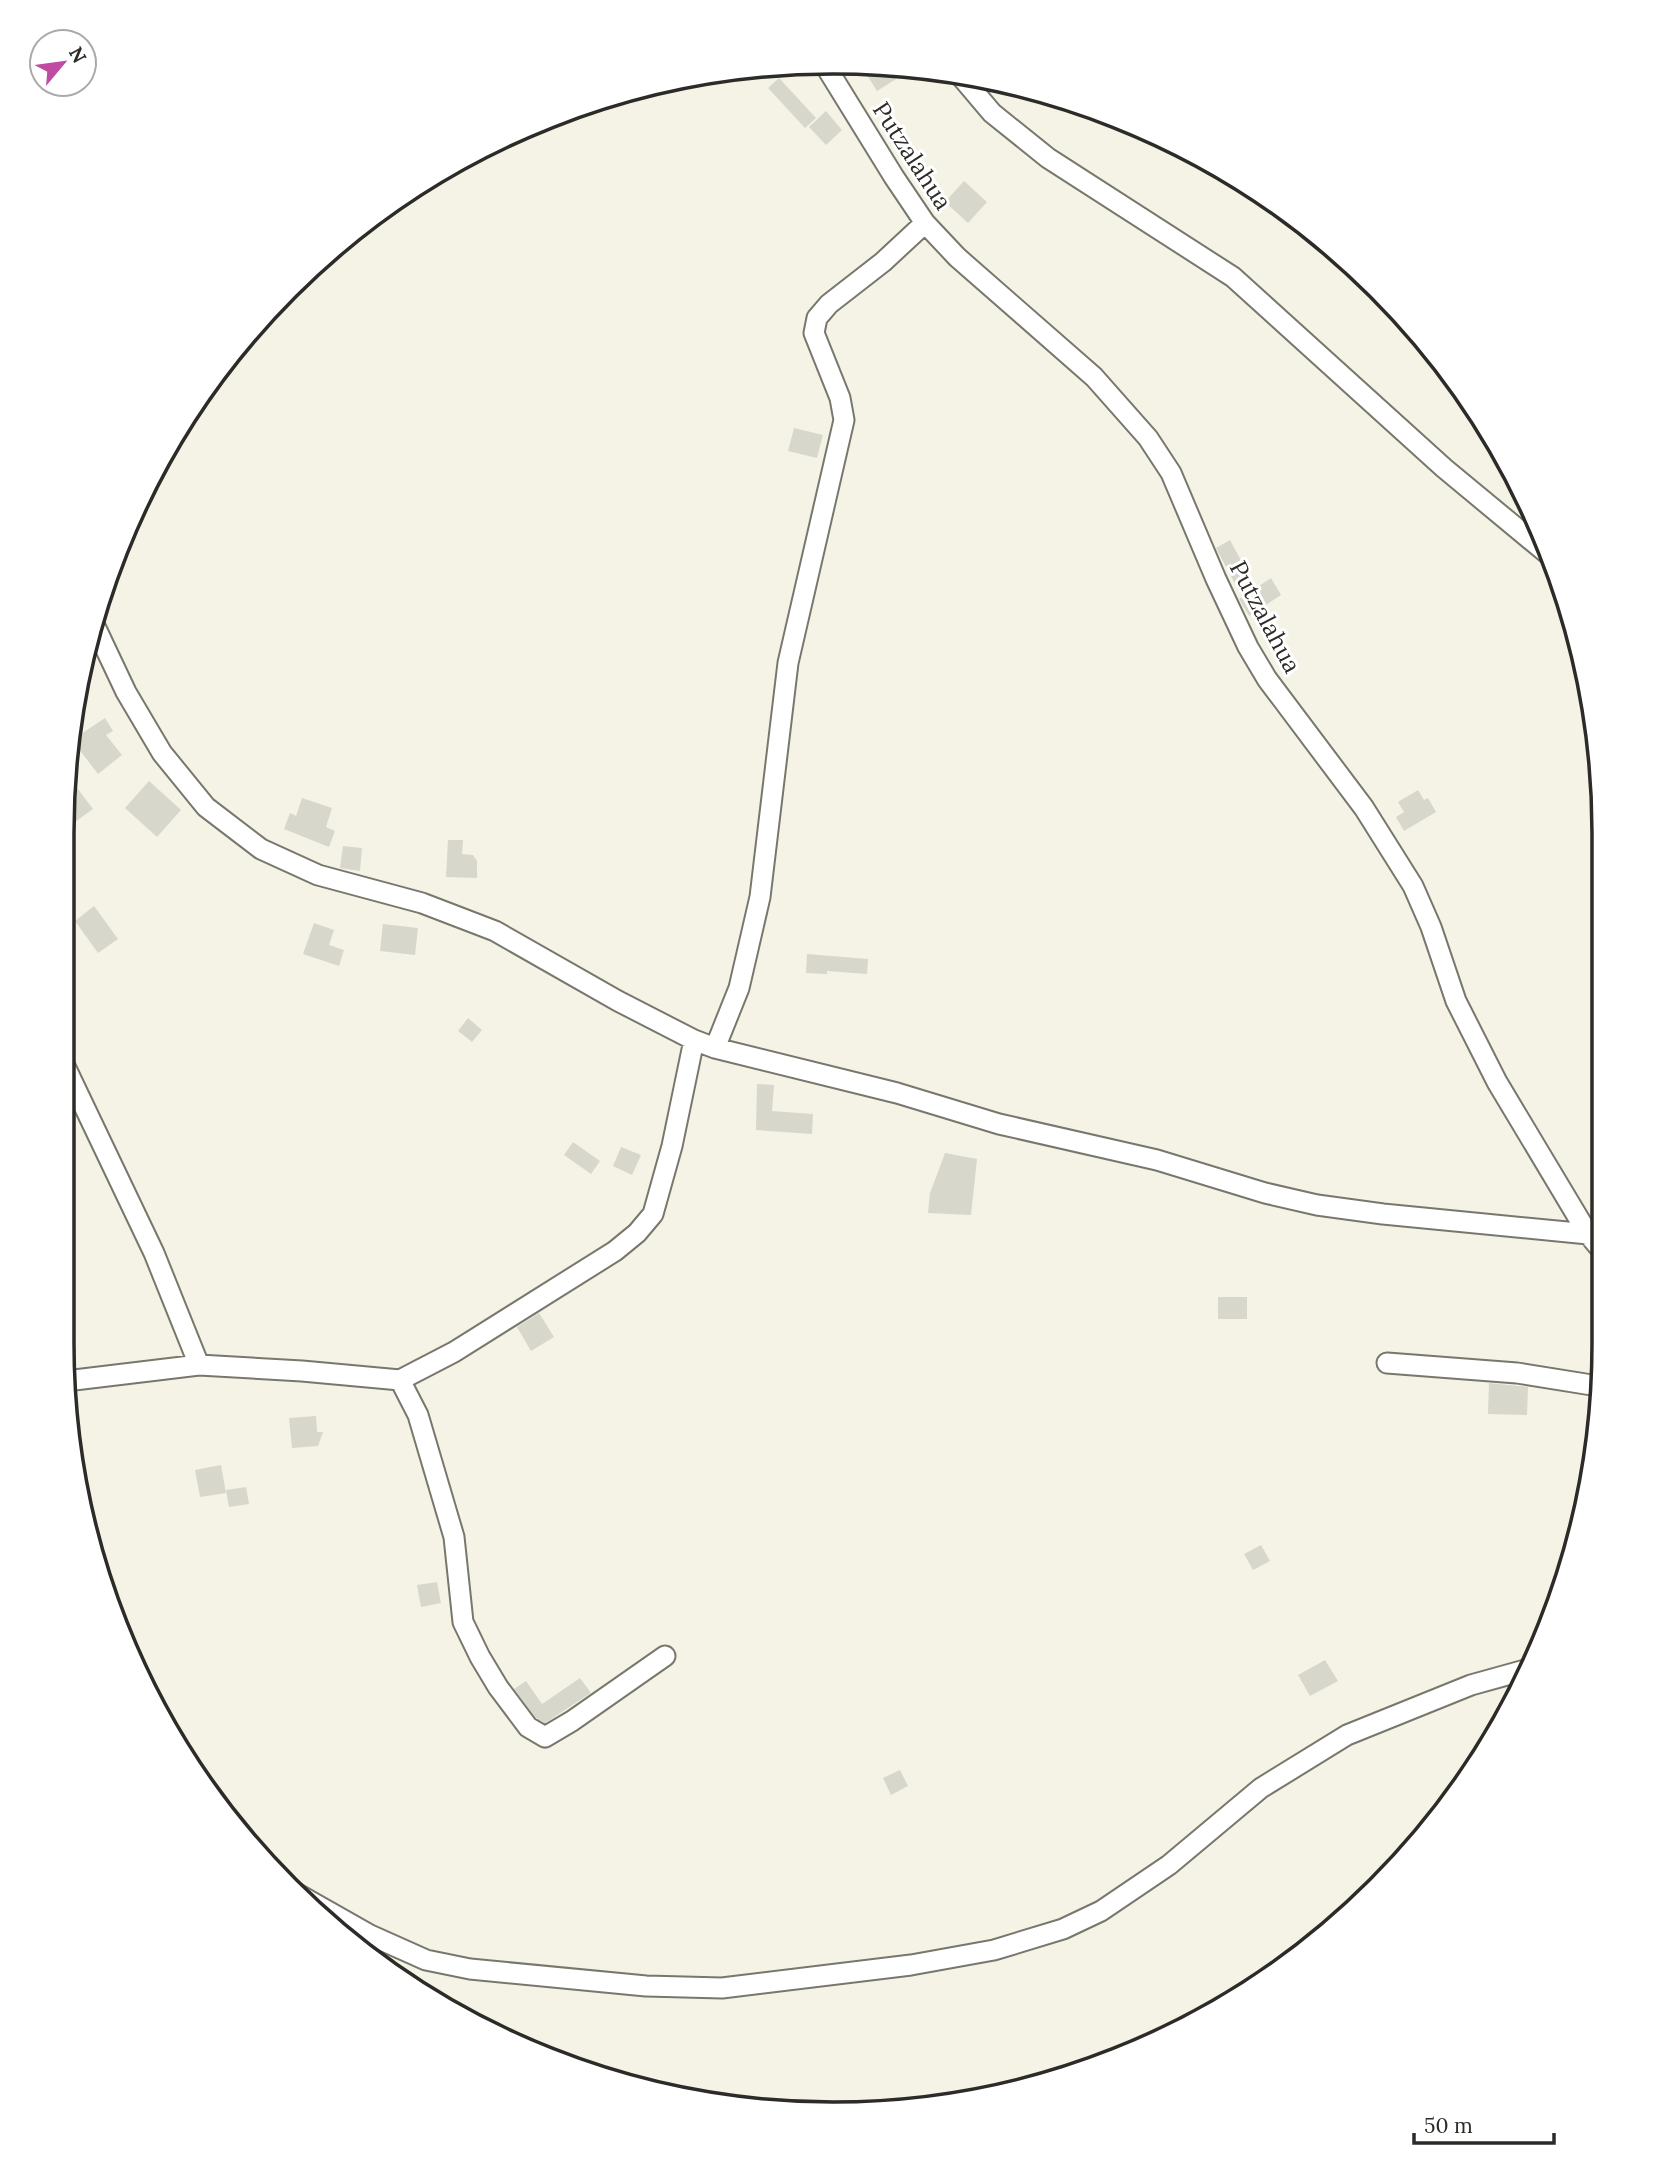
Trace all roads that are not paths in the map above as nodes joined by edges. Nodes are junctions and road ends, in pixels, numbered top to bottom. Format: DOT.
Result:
graph roads {
  1 [pos="830,74"];
  2 [pos="968,86"];
  3 [pos="925,223"];
  4 [pos="1536,544"];
  5 [pos="99,635"];
  6 [pos="694,1040"];
  7 [pos="715,1048"];
  8 [pos="74,1085"];
  9 [pos="1592,1238"];
  10 [pos="1592,1240"];
  11 [pos="1387,1363"];
  12 [pos="199,1365"];
  13 [pos="75,1380"];
  14 [pos="400,1380"];
  15 [pos="1591,1385"];
  16 [pos="665,1656"];
  17 [pos="1517,1672"];
  18 [pos="334,1915"];
  1 -- 3 [label="street, Putzalahua"];
  2 -- 4 [label="street"];
  3 -- 7 [label="street"];
  3 -- 9 [label="street, Putzalahua"];
  5 -- 6 [label="street"];
  6 -- 7 [label="street"];
  6 -- 14 [label="street"];
  7 -- 10 [label="street"];
  8 -- 12 [label="street"];
  11 -- 15 [label="street"];
  12 -- 13 [label="street"];
  12 -- 14 [label="street"];
  14 -- 16 [label="street"];
  17 -- 18 [label="street"];
}
